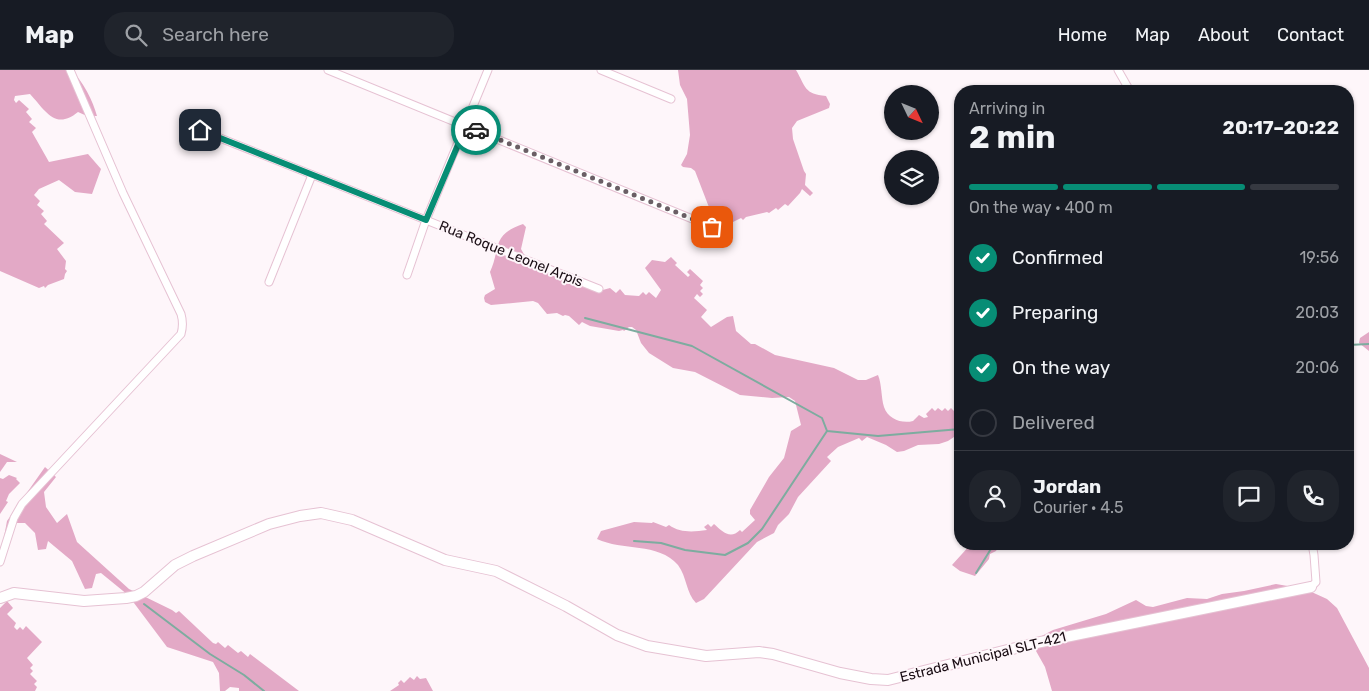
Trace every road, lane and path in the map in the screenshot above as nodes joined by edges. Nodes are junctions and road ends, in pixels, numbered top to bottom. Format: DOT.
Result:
graph roads {
  1 [pos="70,70"];
  2 [pos="328,70"];
  3 [pos="488,70"];
  4 [pos="602,70"];
  5 [pos="1118,70"];
  6 [pos="1127,85"];
  7 [pos="671,99"];
  8 [pos="466,126"];
  9 [pos="200,130"];
  10 [pos="312,175"];
  11 [pos="426,220"];
  12 [pos="712,227"];
  13 [pos="407,275"];
  14 [pos="270,282"];
  15 [pos="599,289"];
  16 [pos="1313,550"];
  17 [pos="0,562"];
  18 [pos="1311,586"];
  19 [pos="0,598"];
  1 -- 17 [label="street"];
  2 -- 8 [label="street"];
  3 -- 8 [label="street"];
  4 -- 7 [label="street"];
  5 -- 6 [label="street"];
  8 -- 11 [label="street"];
  8 -- 12 [label="street"];
  9 -- 10 [label="street, Rua Roque Leonel Arpis"];
  10 -- 11 [label="street, Rua Roque Leonel Arpis"];
  10 -- 14 [label="street"];
  11 -- 13 [label="street"];
  11 -- 15 [label="street, Rua Roque Leonel Arpis"];
  16 -- 18 [label="street, Estrada Municipal SLT-421"];
  18 -- 19 [label="street, Estrada Municipal SLT-421"];
}
